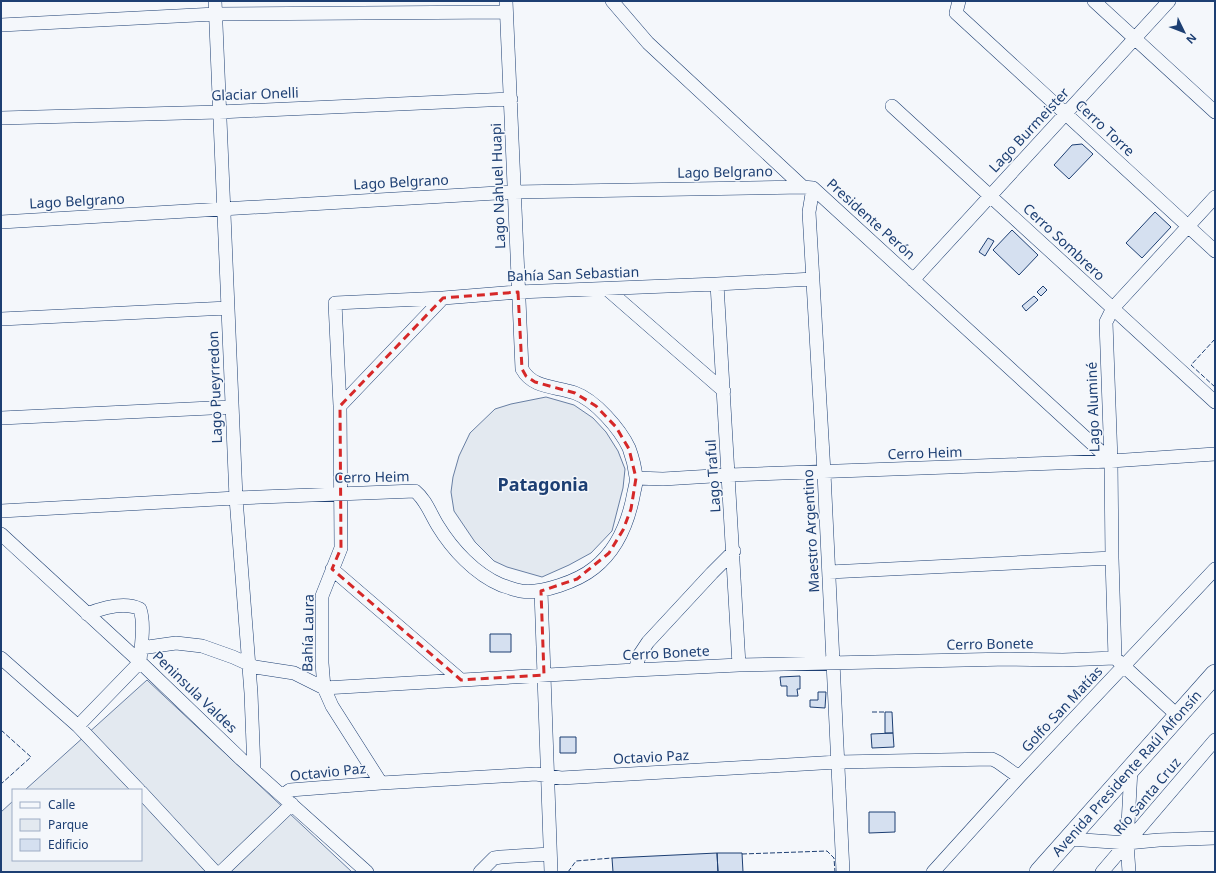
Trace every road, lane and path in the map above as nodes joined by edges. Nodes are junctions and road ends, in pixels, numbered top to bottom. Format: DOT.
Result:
graph roads {
  1 [pos="612,1"];
  2 [pos="1094,1"];
  3 [pos="1168,1"];
  4 [pos="216,7"];
  5 [pos="506,7"];
  6 [pos="957,7"];
  7 [pos="1,25"];
  8 [pos="1135,38"];
  9 [pos="511,99"];
  10 [pos="892,106"];
  11 [pos="220,112"];
  12 [pos="1215,112"];
  13 [pos="1065,114"];
  14 [pos="1,118"];
  15 [pos="808,188"];
  16 [pos="514,192"];
  17 [pos="990,196"];
  18 [pos="1215,197"];
  19 [pos="224,208"];
  20 [pos="1,222"];
  21 [pos="1188,226"];
  22 [pos="1215,251"];
  23 [pos="813,279"];
  24 [pos="913,280"];
  25 [pos="717,284"];
  26 [pos="606,289"];
  27 [pos="518,292"];
  28 [pos="443,298"];
  29 [pos="335,303"];
  30 [pos="228,308"];
  31 [pos="1113,308"];
  32 [pos="1,319"];
  33 [pos="522,369"];
  34 [pos="724,391"];
  35 [pos="1215,402"];
  36 [pos="340,406"];
  37 [pos="232,407"];
  38 [pos="1,418"];
  39 [pos="1215,454"];
  40 [pos="1111,461"];
  41 [pos="824,473"];
  42 [pos="729,475"];
  43 [pos="636,478"];
  44 [pos="341,493"];
  45 [pos="236,498"];
  46 [pos="1,512"];
  47 [pos="1,534"];
  48 [pos="734,551"];
  49 [pos="1112,558"];
  50 [pos="332,569"];
  51 [pos="1215,569"];
  52 [pos="829,572"];
  53 [pos="541,590"];
  54 [pos="87,614"];
  55 [pos="141,648"];
  56 [pos="1,658"];
  57 [pos="140,662"];
  58 [pos="1120,662"];
  59 [pos="833,663"];
  60 [pos="248,664"];
  61 [pos="739,666"];
  62 [pos="635,670"];
  63 [pos="1215,674"];
  64 [pos="544,675"];
  65 [pos="461,680"];
  66 [pos="324,688"];
  67 [pos="1178,716"];
  68 [pos="78,726"];
  69 [pos="1215,740"];
  70 [pos="838,762"];
  71 [pos="1131,769"];
  72 [pos="254,770"];
  73 [pos="548,775"];
  74 [pos="1019,777"];
  75 [pos="381,783"];
  76 [pos="138,789"];
  77 [pos="142,793"];
  78 [pos="283,796"];
  79 [pos="292,804"];
  80 [pos="1069,838"];
  81 [pos="1215,838"];
  82 [pos="1127,843"];
  83 [pos="550,854"];
  84 [pos="215,872"];
  85 [pos="222,872"];
  86 [pos="367,872"];
  87 [pos="480,872"];
  88 [pos="551,872"];
  89 [pos="843,872"];
  90 [pos="933,872"];
  91 [pos="1039,872"];
  92 [pos="1102,872"];
  93 [pos="1129,872"];
  1 -- 15 [label="street, Presidente Perón"];
  2 -- 8 [label="street"];
  3 -- 8 [label="street, Lago Burmeister"];
  4 -- 5 [label="street"];
  4 -- 7 [label="street"];
  4 -- 11 [label="street, Lago Pueyrredon"];
  5 -- 9 [label="street, Lago Nahuel Huapi"];
  6 -- 13 [label="street, Cerro Torre"];
  8 -- 12 [label="street"];
  8 -- 13 [label="street, Lago Burmeister"];
  9 -- 11 [label="street, Glaciar Onelli"];
  9 -- 16 [label="street, Lago Nahuel Huapi"];
  10 -- 17 [label="street, Cerro Sombrero"];
  11 -- 14 [label="street, Glaciar Onelli"];
  11 -- 19 [label="street, Lago Pueyrredon"];
  13 -- 17 [label="street, Lago Burmeister"];
  13 -- 21 [label="street, Cerro Torre"];
  15 -- 16 [label="street, Lago Belgrano"];
  15 -- 23 [label="street, Maestro Argentino"];
  15 -- 24 [label="street, Presidente Perón"];
  16 -- 19 [label="street, Lago Belgrano"];
  16 -- 27 [label="street, Lago Nahuel Huapi"];
  17 -- 24 [label="street, Lago Burmeister"];
  17 -- 31 [label="street, Cerro Sombrero"];
  18 -- 21 [label="street, Lago Aluminé"];
  19 -- 20 [label="street, Lago Belgrano"];
  19 -- 30 [label="street, Lago Pueyrredon"];
  21 -- 22 [label="street, Cerro Torre"];
  21 -- 31 [label="street, Lago Aluminé"];
  23 -- 25 [label="street, Bahía San Sebastian"];
  23 -- 41 [label="street, Maestro Argentino"];
  24 -- 40 [label="street, Presidente Perón"];
  25 -- 26 [label="street, Bahía San Sebastian"];
  25 -- 34 [label="street, Lago Traful"];
  26 -- 27 [label="street, Bahía San Sebastian"];
  26 -- 34 [label="street"];
  27 -- 28 [label="street, Bahía San Sebastian"];
  27 -- 33 [label="street, Lago Nahuel Huapi"];
  28 -- 29 [label="street, Bahía San Sebastian"];
  28 -- 36 [label="street"];
  29 -- 36 [label="street, Bahía Laura"];
  30 -- 32 [label="street"];
  30 -- 37 [label="street, Lago Pueyrredon"];
  31 -- 35 [label="street, Cerro Sombrero"];
  31 -- 40 [label="street, Lago Aluminé"];
  33 -- 43 [label="street, Cerro Heim"];
  34 -- 42 [label="street, Lago Traful"];
  36 -- 44 [label="street, Bahía Laura"];
  37 -- 38 [label="street"];
  37 -- 45 [label="street, Lago Pueyrredon"];
  39 -- 40 [label="street, Cerro Heim"];
  40 -- 41 [label="street, Cerro Heim"];
  40 -- 49 [label="street, Lago Aluminé"];
  41 -- 42 [label="street, Cerro Heim"];
  41 -- 52 [label="street, Maestro Argentino"];
  42 -- 43 [label="street, Cerro Heim"];
  42 -- 48 [label="street, Lago Traful"];
  43 -- 53 [label="street, Cerro Heim"];
  44 -- 45 [label="street, Cerro Heim"];
  44 -- 50 [label="street, Bahía Laura"];
  44 -- 53 [label="street, Cerro Heim"];
  45 -- 46 [label="street, Cerro Heim"];
  45 -- 60 [label="street, Lago Pueyrredon"];
  47 -- 54 [label="street, Peninsula Valdes"];
  48 -- 61 [label="street, Lago Traful"];
  48 -- 62 [label="street"];
  49 -- 52 [label="street"];
  49 -- 58 [label="street, Lago Aluminé"];
  50 -- 65 [label="street"];
  50 -- 66 [label="street, Bahía Laura"];
  51 -- 58 [label="street, Golfo San Matías"];
  52 -- 59 [label="street, Maestro Argentino"];
  53 -- 64 [label="street"];
  54 -- 55 [label="street"];
  54 -- 57 [label="street, Peninsula Valdes"];
  55 -- 57 [label="street"];
  55 -- 60 [label="street, Cerro Bonete"];
  56 -- 68 [label="street"];
  57 -- 68 [label="street"];
  57 -- 72 [label="street, Peninsula Valdes"];
  58 -- 59 [label="street, Cerro Bonete"];
  58 -- 67 [label="street"];
  58 -- 74 [label="street, Golfo San Matías"];
  59 -- 61 [label="street, Cerro Bonete"];
  59 -- 70 [label="street, Maestro Argentino"];
  60 -- 66 [label="street, Cerro Bonete"];
  60 -- 72 [label="street, Lago Pueyrredon"];
  61 -- 62 [label="street, Cerro Bonete"];
  62 -- 64 [label="street, Cerro Bonete"];
  63 -- 67 [label="highway, Avenida Presidente Raúl Alfonsín"];
  64 -- 65 [label="street, Cerro Bonete"];
  64 -- 73 [label="street"];
  65 -- 66 [label="street, Cerro Bonete"];
  66 -- 75 [label="street, Bahía Laura"];
  67 -- 71 [label="highway, Avenida Presidente Raúl Alfonsín"];
  68 -- 76 [label="street"];
  69 -- 82 [label="street, Río Santa Cruz"];
  70 -- 73 [label="street, Octavio Paz"];
  70 -- 74 [label="street, Octavio Paz"];
  70 -- 89 [label="street, Maestro Argentino"];
  71 -- 80 [label="highway, Avenida Presidente Raúl Alfonsín"];
  71 -- 82 [label="street"];
  72 -- 78 [label="street, Peninsula Valdes"];
  73 -- 75 [label="street, Octavio Paz"];
  73 -- 83 [label="street"];
  74 -- 90 [label="street, Golfo San Matías"];
  75 -- 78 [label="street, Octavio Paz"];
  77 -- 84 [label="street"];
  78 -- 79 [label="street, Peninsula Valdes"];
  79 -- 85 [label="street"];
  79 -- 86 [label="street, Peninsula Valdes"];
  80 -- 82 [label="street"];
  80 -- 91 [label="highway, Avenida Presidente Raúl Alfonsín"];
  81 -- 82 [label="street"];
  82 -- 92 [label="street, Río Santa Cruz"];
  82 -- 93 [label="street"];
  83 -- 87 [label="street"];
  83 -- 88 [label="street"];
}
